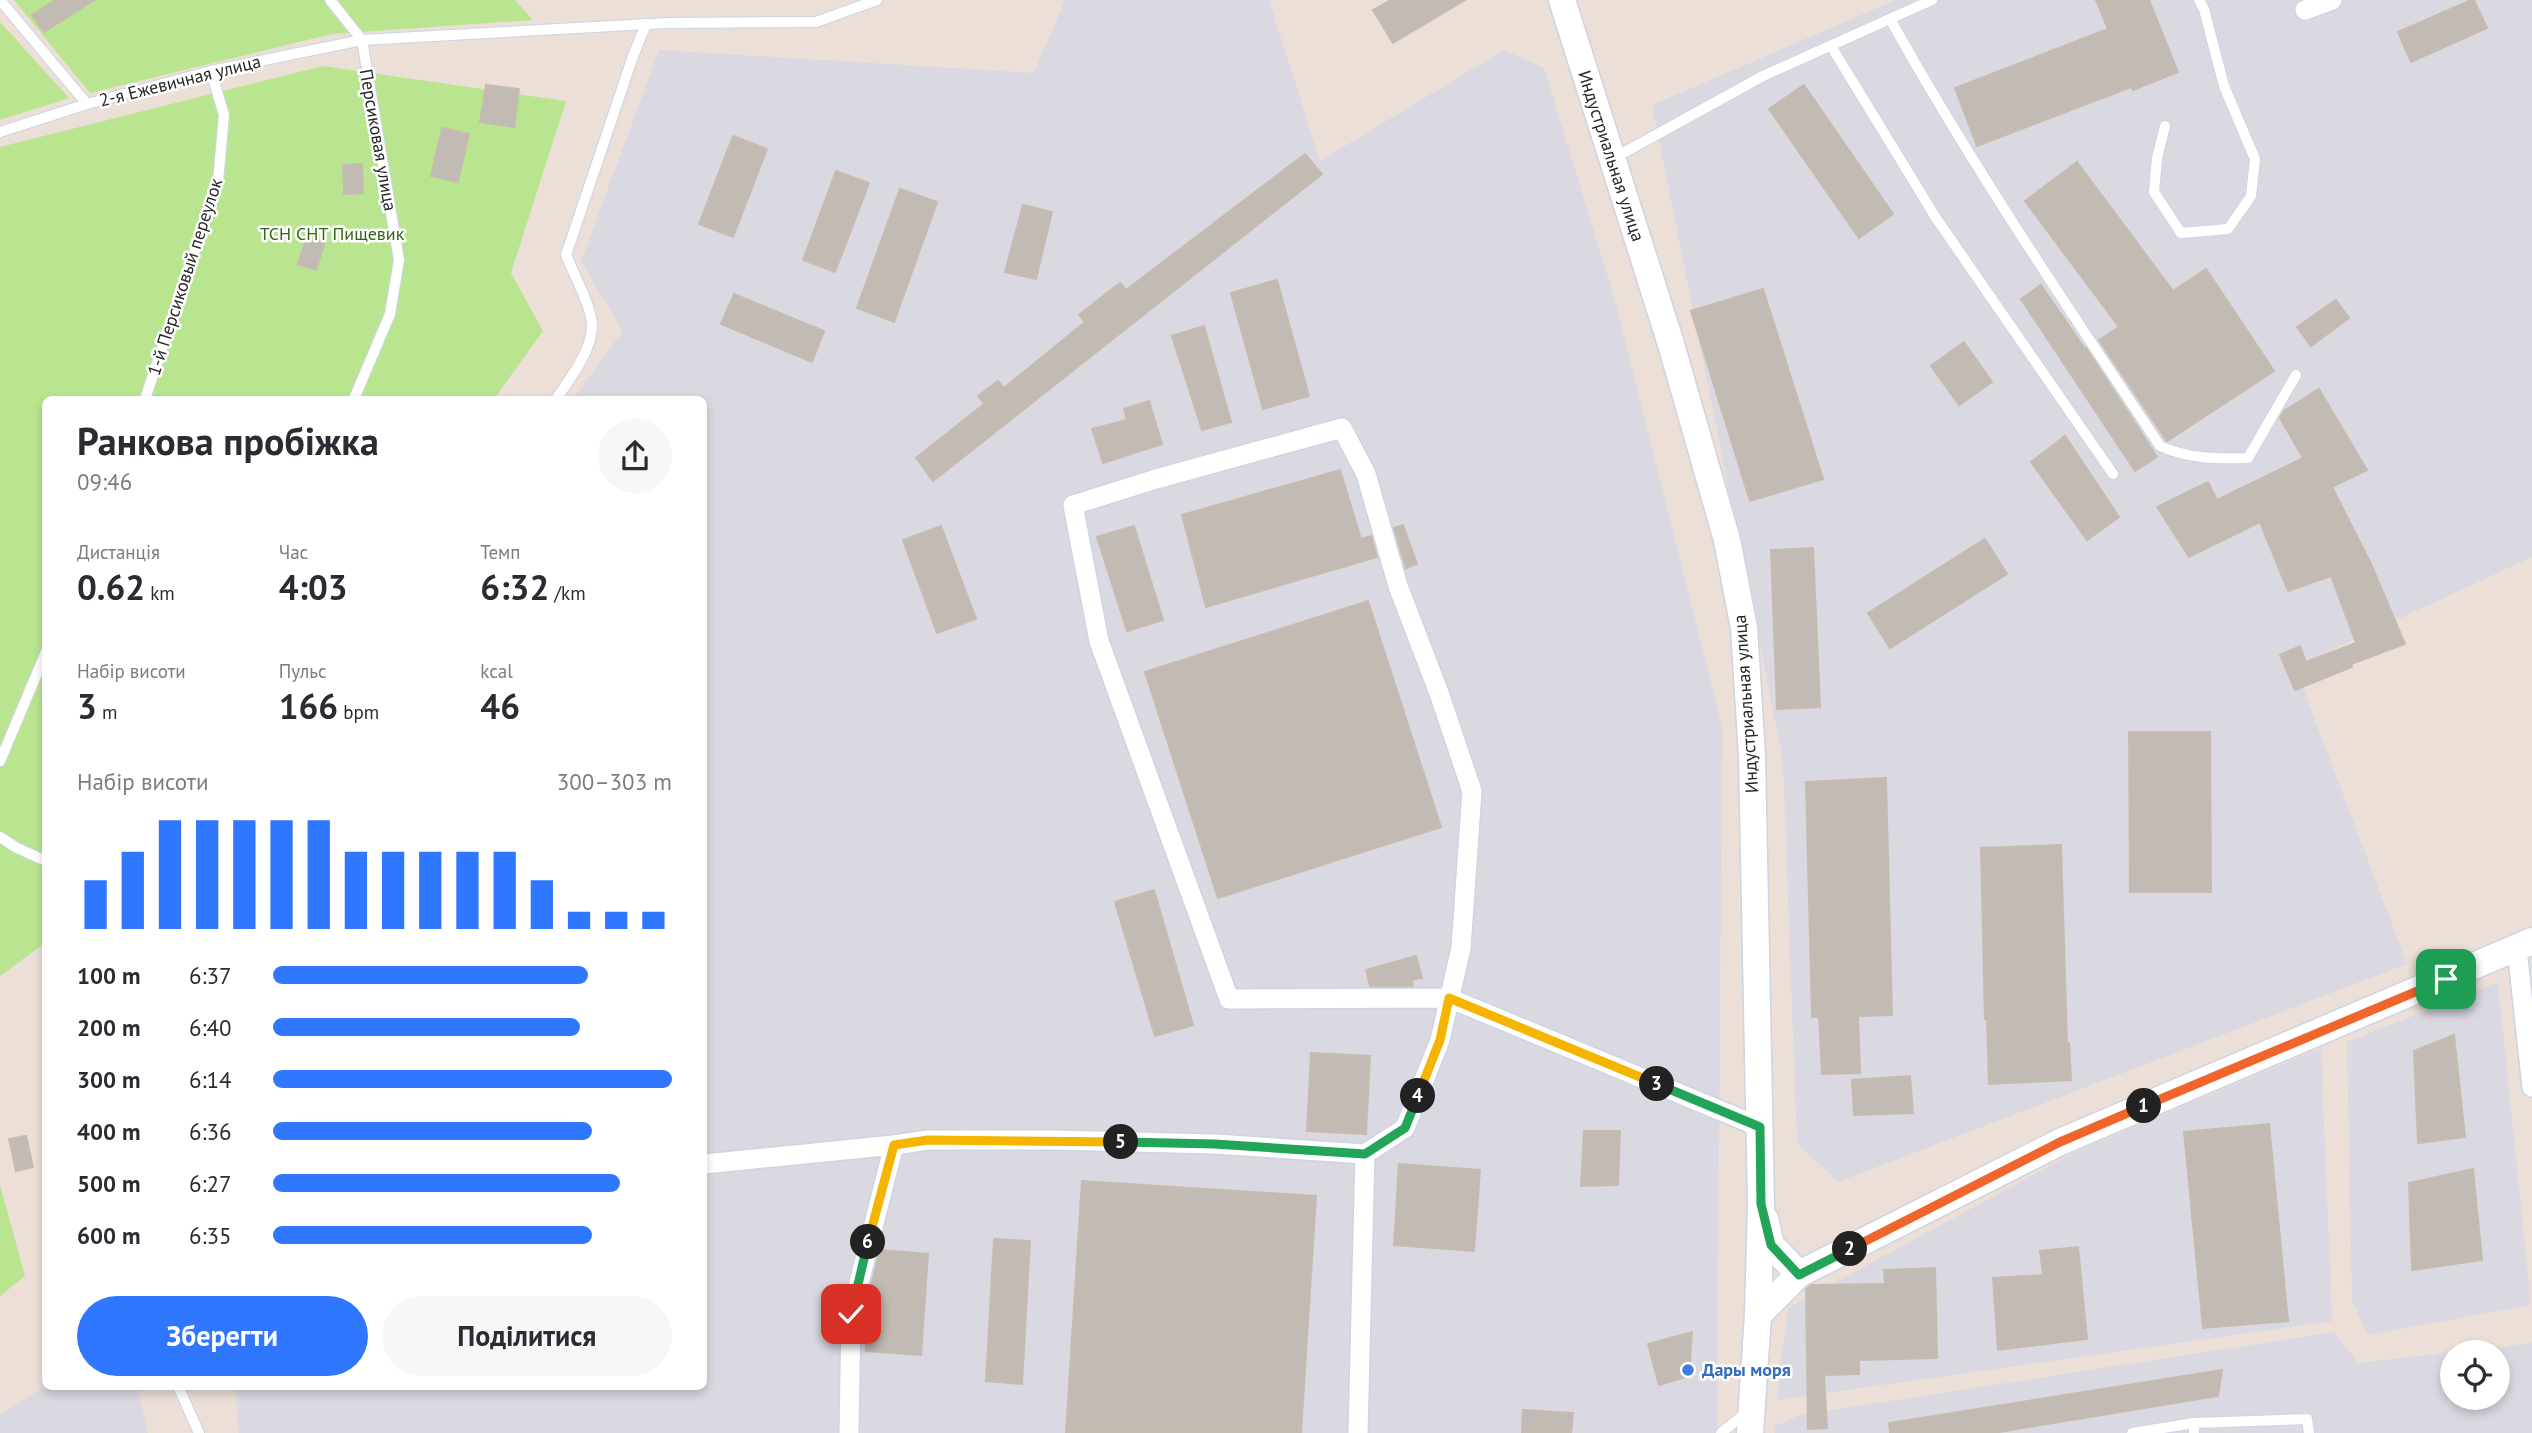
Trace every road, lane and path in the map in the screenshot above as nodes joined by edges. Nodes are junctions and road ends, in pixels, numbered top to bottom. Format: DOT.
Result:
graph roads {
  1 [pos="0,0"];
  2 [pos="330,0"];
  3 [pos="877,0"];
  4 [pos="1562,0"];
  5 [pos="1932,0"];
  6 [pos="2199,0"];
  7 [pos="2332,0"];
  8 [pos="2305,10"];
  9 [pos="1890,19"];
  10 [pos="646,24"];
  11 [pos="362,40"];
  12 [pos="1831,46"];
  13 [pos="211,71"];
  14 [pos="88,104"];
  15 [pos="2165,126"];
  16 [pos="0,132"];
  17 [pos="1611,160"];
  18 [pos="2296,375"];
  19 [pos="146,396"];
  20 [pos="355,396"];
  21 [pos="558,396"];
  22 [pos="2113,474"];
  23 [pos="42,661"];
  24 [pos="0,761"];
  25 [pos="0,837"];
  26 [pos="42,859"];
  27 [pos="2524,945"];
  28 [pos="1449,998"];
  29 [pos="2532,1087"];
  30 [pos="1760,1127"];
  31 [pos="894,1145"];
  32 [pos="1365,1154"];
  33 [pos="707,1164"];
  34 [pos="1761,1204"];
  35 [pos="1799,1275"];
  36 [pos="1758,1315"];
  37 [pos="180,1390"];
  38 [pos="1751,1421"];
  39 [pos="2194,1428"];
  40 [pos="199,1433"];
  41 [pos="849,1433"];
  42 [pos="1358,1433"];
  43 [pos="1721,1433"];
  44 [pos="2132,1433"];
  45 [pos="2309,1433"];
  1 -- 14 [label="lane"];
  2 -- 11 [label="lane"];
  3 -- 10 [label="lane, 2-я Ежевичная улица"];
  4 -- 17 [label="main road, Индустриальная улица"];
  5 -- 9 [label="lane"];
  6 -- 15 [label="lane"];
  7 -- 8 [label="street"];
  9 -- 12 [label="lane"];
  9 -- 18 [label="lane"];
  10 -- 11 [label="lane, 2-я Ежевичная улица"];
  10 -- 21 [label="lane"];
  11 -- 13 [label="lane, 2-я Ежевичная улица"];
  11 -- 20 [label="lane, Персиковая улица"];
  12 -- 17 [label="lane"];
  12 -- 22 [label="lane"];
  13 -- 14 [label="lane, 2-я Ежевичная улица"];
  13 -- 19 [label="lane, 1-й Персиковый переулок"];
  14 -- 16 [label="lane, 2-я Ежевичная улица"];
  17 -- 30 [label="main road, Индустриальная улица"];
  23 -- 24 [label="lane"];
  25 -- 26 [label="lane"];
  27 -- 29 [label="street"];
  27 -- 35 [label="main road"];
  28 -- 28 [label="street"];
  28 -- 30 [label="street"];
  28 -- 32 [label="street"];
  30 -- 34 [label="main road, Индустриальная улица"];
  31 -- 32 [label="street"];
  31 -- 33 [label="street"];
  31 -- 41 [label="street"];
  32 -- 42 [label="street"];
  34 -- 35 [label="main road"];
  34 -- 36 [label="main road, Индустриальная улица"];
  35 -- 36 [label="main road"];
  36 -- 38 [label="main road, Индустриальная улица"];
  37 -- 40 [label="lane"];
  38 -- 43 [label="lane"];
  39 -- 44 [label="lane"];
  39 -- 45 [label="lane"];
}
